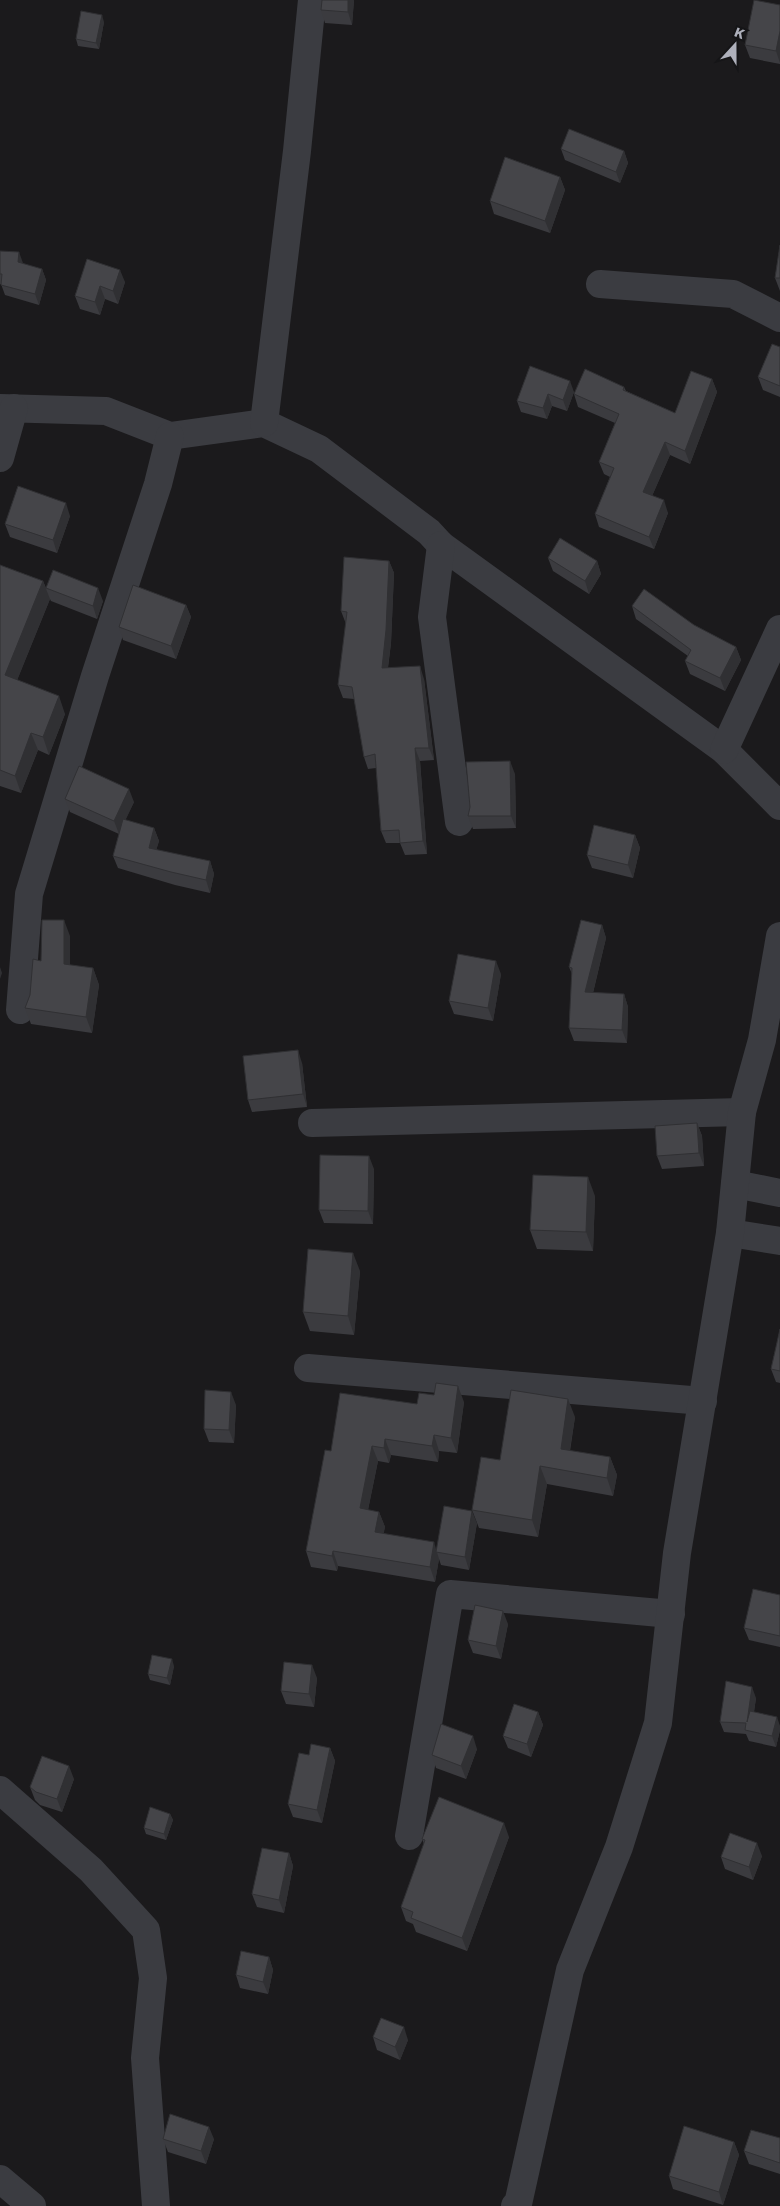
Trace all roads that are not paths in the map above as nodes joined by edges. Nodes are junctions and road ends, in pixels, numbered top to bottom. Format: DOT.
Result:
graph roads {
  1 [pos="312,0"];
  2 [pos="600,284"];
  3 [pos="780,318"];
  4 [pos="7,408"];
  5 [pos="264,423"];
  6 [pos="170,436"];
  7 [pos="0,458"];
  8 [pos="441,545"];
  9 [pos="780,629"];
  10 [pos="724,750"];
  11 [pos="780,806"];
  12 [pos="459,822"];
  13 [pos="780,936"];
  14 [pos="20,1010"];
  15 [pos="742,1112"];
  16 [pos="312,1123"];
  17 [pos="735,1184"];
  18 [pos="780,1193"];
  19 [pos="730,1233"];
  20 [pos="780,1241"];
  21 [pos="308,1368"];
  22 [pos="703,1401"];
  23 [pos="671,1614"];
  24 [pos="0,1790"];
  25 [pos="409,1836"];
  26 [pos="0,2179"];
  27 [pos="32,2206"];
  28 [pos="156,2206"];
  29 [pos="515,2206"];
  1 -- 5 [label="street"];
  2 -- 3 [label="street"];
  4 -- 6 [label="street"];
  4 -- 7 [label="street"];
  5 -- 6 [label="street"];
  5 -- 8 [label="street"];
  6 -- 14 [label="street"];
  8 -- 10 [label="street"];
  8 -- 12 [label="street"];
  9 -- 10 [label="street"];
  10 -- 11 [label="street"];
  13 -- 15 [label="street"];
  15 -- 16 [label="street"];
  15 -- 17 [label="street"];
  17 -- 18 [label="street"];
  17 -- 19 [label="street"];
  19 -- 20 [label="street"];
  19 -- 22 [label="street"];
  21 -- 22 [label="street"];
  22 -- 23 [label="street"];
  23 -- 25 [label="street"];
  23 -- 29 [label="street"];
  24 -- 28 [label="street"];
  26 -- 27 [label="street"];
}
